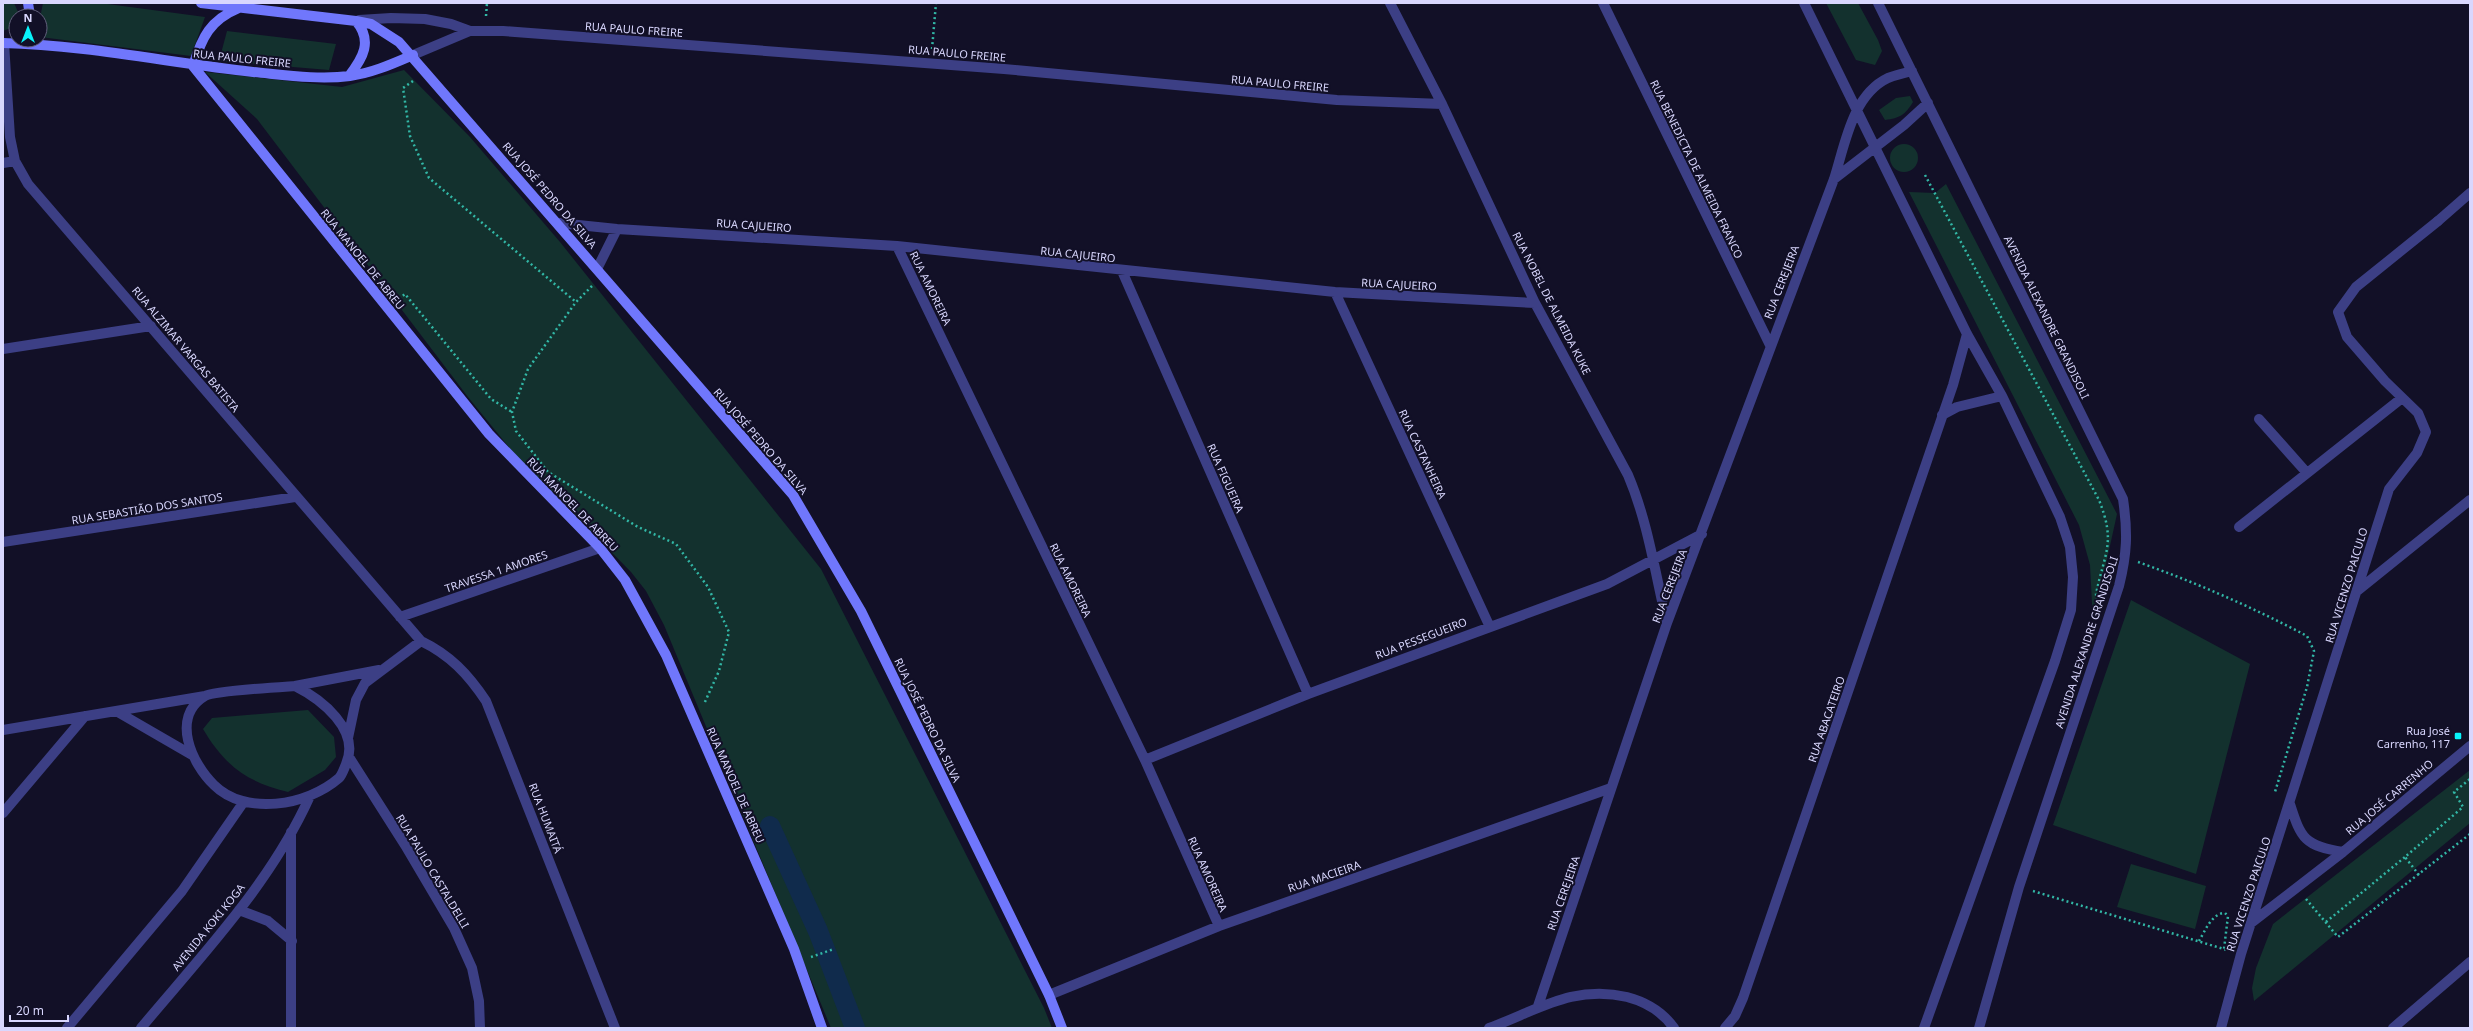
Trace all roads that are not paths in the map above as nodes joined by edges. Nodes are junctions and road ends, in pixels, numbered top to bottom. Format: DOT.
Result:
graph roads {
  1 [pos="201,3"];
  2 [pos="1390,3"];
  3 [pos="1603,3"];
  4 [pos="1804,3"];
  5 [pos="1878,3"];
  6 [pos="241,7"];
  7 [pos="356,21"];
  8 [pos="470,31"];
  9 [pos="3,43"];
  10 [pos="413,55"];
  11 [pos="193,66"];
  12 [pos="1912,71"];
  13 [pos="349,76"];
  14 [pos="1928,103"];
  15 [pos="1442,104"];
  16 [pos="1856,111"];
  17 [pos="1875,147"];
  18 [pos="15,161"];
  19 [pos="3,162"];
  20 [pos="1834,179"];
  21 [pos="2470,193"];
  22 [pos="558,223"];
  23 [pos="617,229"];
  24 [pos="897,246"];
  25 [pos="1122,271"];
  26 [pos="600,272"];
  27 [pos="1335,292"];
  28 [pos="1535,303"];
  29 [pos="152,326"];
  30 [pos="1967,334"];
  31 [pos="1770,345"];
  32 [pos="3,349"];
  33 [pos="2002,396"];
  34 [pos="2402,398"];
  35 [pos="1942,415"];
  36 [pos="2259,419"];
  37 [pos="2307,473"];
  38 [pos="295,497"];
  39 [pos="2470,500"];
  40 [pos="2239,527"];
  41 [pos="1702,534"];
  42 [pos="3,542"];
  43 [pos="600,548"];
  44 [pos="1651,560"];
  45 [pos="2357,590"];
  46 [pos="400,617"];
  47 [pos="1667,623"];
  48 [pos="1489,626"];
  49 [pos="421,641"];
  50 [pos="383,670"];
  51 [pos="295,686"];
  52 [pos="1308,694"];
  53 [pos="206,696"];
  54 [pos="116,710"];
  55 [pos="85,716"];
  56 [pos="3,730"];
  57 [pos="348,738"];
  58 [pos="2470,746"];
  59 [pos="192,755"];
  60 [pos="349,757"];
  61 [pos="1145,760"];
  62 [pos="1611,788"];
  63 [pos="310,796"];
  64 [pos="243,803"];
  65 [pos="2290,804"];
  66 [pos="3,813"];
  67 [pos="291,832"];
  68 [pos="2343,852"];
  69 [pos="240,910"];
  70 [pos="2251,923"];
  71 [pos="1219,926"];
  72 [pos="292,941"];
  73 [pos="2470,962"];
  74 [pos="1049,995"];
  75 [pos="1538,1006"];
  76 [pos="67,1028"];
  77 [pos="141,1028"];
  78 [pos="291,1028"];
  79 [pos="480,1028"];
  80 [pos="615,1028"];
  81 [pos="822,1028"];
  82 [pos="1062,1028"];
  83 [pos="1489,1028"];
  84 [pos="1674,1028"];
  85 [pos="1725,1028"];
  86 [pos="1924,1028"];
  87 [pos="1979,1028"];
  88 [pos="2221,1028"];
  89 [pos="2393,1028"];
  1 -- 6 [label="main road, RUA PAULO FREIRE"];
  2 -- 15 [label="street, RUA NOBEL DE ALMEIDA KUKE"];
  3 -- 31 [label="street, RUA BENEDICTA DE ALMEIDA FRANCO"];
  4 -- 16 [label="street"];
  5 -- 12 [label="street, AVENIDA ALEXANDRE GRANDISOLI"];
  6 -- 7 [label="main road, RUA PAULO FREIRE"];
  6 -- 11 [label="main road"];
  7 -- 8 [label="street, RUA PAULO FREIRE"];
  7 -- 10 [label="main road, RUA JOSÉ PEDRO DA SILVA"];
  7 -- 13 [label="main road"];
  8 -- 10 [label="street, RUA PAULO FREIRE"];
  8 -- 15 [label="street, RUA PAULO FREIRE"];
  9 -- 11 [label="main road, RUA PAULO FREIRE"];
  9 -- 18 [label="street, RUA ALZIMAR VARGAS BATISTA"];
  10 -- 13 [label="main road, RUA PAULO FREIRE"];
  10 -- 22 [label="main road, RUA JOSÉ PEDRO DA SILVA"];
  11 -- 13 [label="main road, RUA PAULO FREIRE"];
  11 -- 43 [label="main road, RUA MANOEL DE ABREU"];
  12 -- 14 [label="street, AVENIDA ALEXANDRE GRANDISOLI"];
  12 -- 16 [label="street"];
  14 -- 17 [label="street"];
  14 -- 87 [label="street, AVENIDA ALEXANDRE GRANDISOLI"];
  15 -- 28 [label="street, RUA NOBEL DE ALMEIDA KUKE"];
  16 -- 17 [label="street"];
  16 -- 20 [label="street, RUA CEREJEIRA"];
  17 -- 20 [label="street"];
  17 -- 30 [label="street"];
  18 -- 19 [label="street"];
  18 -- 29 [label="street, RUA ALZIMAR VARGAS BATISTA"];
  20 -- 31 [label="street, RUA CEREJEIRA"];
  21 -- 34 [label="street, RUA VICENZO PAICULO"];
  22 -- 23 [label="street, RUA CAJUEIRO"];
  22 -- 26 [label="main road, RUA JOSÉ PEDRO DA SILVA"];
  23 -- 24 [label="street, RUA CAJUEIRO"];
  23 -- 26 [label="street"];
  24 -- 25 [label="street, RUA CAJUEIRO"];
  24 -- 61 [label="street, RUA AMOREIRA"];
  25 -- 27 [label="street, RUA CAJUEIRO"];
  25 -- 52 [label="street, RUA FIGUEIRA"];
  26 -- 74 [label="main road, RUA JOSÉ PEDRO DA SILVA"];
  27 -- 28 [label="street, RUA CAJUEIRO"];
  27 -- 48 [label="street, RUA CASTANHEIRA"];
  28 -- 44 [label="street, RUA NOBEL DE ALMEIDA KUKE"];
  29 -- 32 [label="street"];
  29 -- 38 [label="street, RUA ALZIMAR VARGAS BATISTA"];
  30 -- 33 [label="street"];
  30 -- 35 [label="street, RUA ABACATEIRO"];
  31 -- 41 [label="street, RUA CEREJEIRA"];
  33 -- 35 [label="street"];
  33 -- 86 [label="street"];
  34 -- 37 [label="street"];
  34 -- 45 [label="street, RUA VICENZO PAICULO"];
  35 -- 85 [label="street, RUA ABACATEIRO"];
  36 -- 37 [label="street"];
  37 -- 40 [label="street"];
  38 -- 42 [label="street, RUA SEBASTIÃO DOS SANTOS"];
  38 -- 46 [label="street, RUA ALZIMAR VARGAS BATISTA"];
  39 -- 45 [label="street"];
  41 -- 44 [label="street, RUA PESSEGUEIRO"];
  41 -- 47 [label="street, RUA CEREJEIRA"];
  43 -- 46 [label="street, TRAVESSA 1 AMORES"];
  43 -- 81 [label="main road, RUA MANOEL DE ABREU"];
  44 -- 47 [label="street, RUA NOBEL DE ALMEIDA KUKE"];
  44 -- 48 [label="street, RUA PESSEGUEIRO"];
  45 -- 65 [label="street, RUA VICENZO PAICULO"];
  46 -- 49 [label="street, RUA ALZIMAR VARGAS BATISTA"];
  47 -- 62 [label="street, RUA CEREJEIRA"];
  48 -- 52 [label="street, RUA PESSEGUEIRO"];
  49 -- 50 [label="street"];
  49 -- 80 [label="street, RUA HUMAITÁ"];
  50 -- 51 [label="street"];
  50 -- 57 [label="street"];
  51 -- 53 [label="street"];
  51 -- 57 [label="street"];
  52 -- 61 [label="street, RUA PESSEGUEIRO"];
  53 -- 54 [label="street"];
  53 -- 59 [label="street"];
  54 -- 55 [label="street"];
  54 -- 59 [label="street"];
  55 -- 56 [label="street"];
  55 -- 66 [label="street"];
  57 -- 60 [label="street"];
  58 -- 68 [label="street, RUA JOSÉ CARRENHO"];
  59 -- 64 [label="street"];
  60 -- 63 [label="street"];
  60 -- 79 [label="street, RUA PAULO CASTALDELLI"];
  61 -- 71 [label="street, RUA AMOREIRA"];
  62 -- 71 [label="street, RUA MACIEIRA"];
  62 -- 75 [label="street, RUA CEREJEIRA"];
  63 -- 64 [label="street"];
  63 -- 67 [label="street, AVENIDA KOKI KOGA"];
  64 -- 76 [label="street"];
  65 -- 68 [label="street"];
  65 -- 70 [label="street, RUA VICENZO PAICULO"];
  67 -- 69 [label="street, AVENIDA KOKI KOGA"];
  67 -- 72 [label="street"];
  68 -- 70 [label="street, RUA JOSÉ CARRENHO"];
  69 -- 72 [label="street"];
  69 -- 77 [label="street, AVENIDA KOKI KOGA"];
  70 -- 88 [label="street, RUA VICENZO PAICULO"];
  71 -- 74 [label="street, RUA MACIEIRA"];
  72 -- 78 [label="street"];
  73 -- 89 [label="street"];
  74 -- 82 [label="main road, RUA JOSÉ PEDRO DA SILVA"];
  75 -- 83 [label="street"];
  75 -- 84 [label="street"];
}
